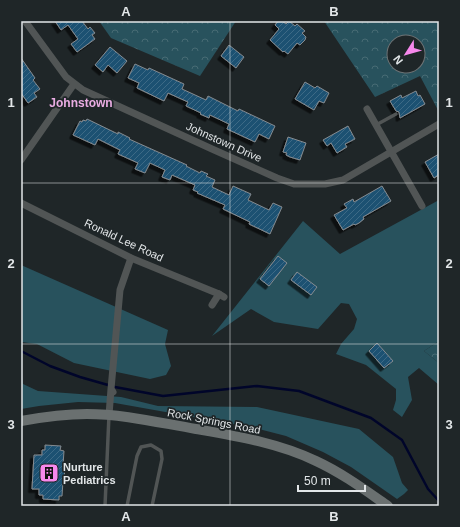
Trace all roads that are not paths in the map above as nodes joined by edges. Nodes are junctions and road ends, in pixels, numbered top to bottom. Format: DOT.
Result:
graph roads {
  1 [pos="25,21"];
  2 [pos="74,84"];
  3 [pos="366,109"];
  4 [pos="396,114"];
  5 [pos="439,124"];
  6 [pos="376,126"];
  7 [pos="390,152"];
  8 [pos="21,160"];
  9 [pos="21,203"];
  10 [pos="422,206"];
  11 [pos="131,258"];
  12 [pos="212,305"];
  13 [pos="109,415"];
  14 [pos="21,422"];
  15 [pos="105,506"];
  16 [pos="127,506"];
  17 [pos="152,506"];
  18 [pos="388,506"];
  1 -- 2 [label="street, Johnstown Drive"];
  2 -- 7 [label="street, Johnstown Drive"];
  2 -- 8 [label="street"];
  3 -- 6 [label="street"];
  4 -- 6 [label="lane"];
  5 -- 7 [label="street, Johnstown Drive"];
  6 -- 7 [label="street"];
  7 -- 10 [label="street"];
  9 -- 11 [label="street, Ronald Lee Road"];
  11 -- 12 [label="street, Ronald Lee Road"];
  11 -- 13 [label="street"];
  13 -- 14 [label="street, Rock Springs Road"];
  13 -- 15 [label="lane"];
  13 -- 18 [label="street, Rock Springs Road"];
  16 -- 17 [label="lane"];
}
